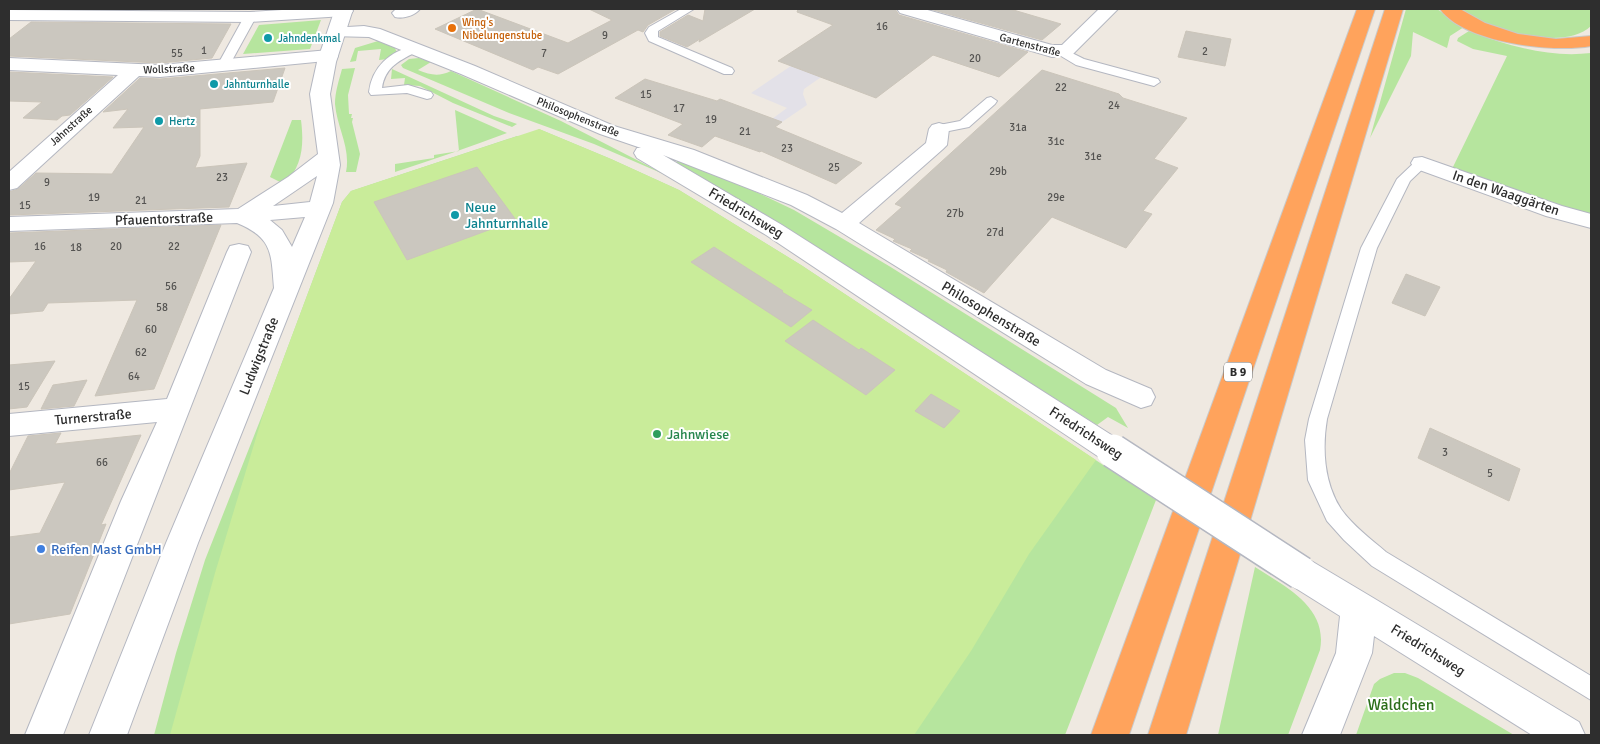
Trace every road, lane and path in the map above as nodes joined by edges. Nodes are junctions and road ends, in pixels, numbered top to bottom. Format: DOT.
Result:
graph roads {
  1 [pos="689,9"];
  2 [pos="906,9"];
  3 [pos="1109,9"];
  4 [pos="1366,9"];
  5 [pos="1394,9"];
  6 [pos="1449,9"];
  7 [pos="344,10"];
  8 [pos="9,15"];
  9 [pos="250,17"];
  10 [pos="337,32"];
  11 [pos="1591,41"];
  12 [pos="414,49"];
  13 [pos="1060,51"];
  14 [pos="330,56"];
  15 [pos="9,64"];
  16 [pos="222,66"];
  17 [pos="134,70"];
  18 [pos="728,71"];
  19 [pos="1154,82"];
  20 [pos="428,95"];
  21 [pos="991,101"];
  22 [pos="939,129"];
  23 [pos="607,130"];
  24 [pos="330,156"];
  25 [pos="1422,164"];
  26 [pos="696,169"];
  27 [pos="9,182"];
  28 [pos="319,208"];
  29 [pos="240,216"];
  30 [pos="1591,221"];
  31 [pos="9,224"];
  32 [pos="844,224"];
  33 [pos="239,252"];
  34 [pos="287,289"];
  35 [pos="1141,397"];
  36 [pos="177,409"];
  37 [pos="9,424"];
  38 [pos="1358,607"];
  39 [pos="1591,689"];
  40 [pos="123,695"];
  41 [pos="44,735"];
  42 [pos="108,735"];
  43 [pos="116,735"];
  44 [pos="1110,735"];
  45 [pos="1168,735"];
  46 [pos="1320,735"];
  47 [pos="1566,735"];
  1 -- 18 [label="lane"];
  2 -- 13 [label="street, Gartenstraße"];
  3 -- 13 [label="street"];
  4 -- 44 [label="highway, B 9"];
  5 -- 45 [label="highway"];
  6 -- 11 [label="highway"];
  7 -- 9 [label="street"];
  7 -- 10 [label="street, Ludwigstraße"];
  8 -- 9 [label="street"];
  9 -- 16 [label="lane"];
  10 -- 12 [label="street, Philosophenstraße"];
  10 -- 14 [label="street, Ludwigstraße"];
  12 -- 20 [label="lane"];
  12 -- 23 [label="street, Philosophenstraße"];
  13 -- 19 [label="lane, Gartenstraße"];
  14 -- 16 [label="street, Wollstraße"];
  14 -- 24 [label="street, Ludwigstraße"];
  15 -- 17 [label="street, Wollstraße"];
  16 -- 17 [label="street, Wollstraße"];
  17 -- 27 [label="street, Jahnstraße"];
  21 -- 22 [label="lane"];
  22 -- 32 [label="street"];
  23 -- 26 [label="street, Friedrichsweg"];
  24 -- 28 [label="street, Ludwigstraße"];
  24 -- 29 [label="street"];
  25 -- 30 [label="street, In den Waaggärten"];
  25 -- 39 [label="lane"];
  26 -- 32 [label="street, Philosophenstraße"];
  26 -- 38 [label="street, Friedrichsweg, bridge"];
  28 -- 29 [label="street, Pfauentorstraße"];
  28 -- 34 [label="street, Ludwigstraße"];
  29 -- 31 [label="street, Pfauentorstraße"];
  29 -- 34 [label="street"];
  32 -- 35 [label="street, Philosophenstraße"];
  33 -- 36 [label="street"];
  34 -- 40 [label="street, Ludwigstraße"];
  36 -- 37 [label="street, Turnerstraße"];
  36 -- 41 [label="street"];
  38 -- 46 [label="street"];
  38 -- 47 [label="street, Friedrichsweg"];
  40 -- 42 [label="street, Ludwigstraße"];
  40 -- 43 [label="street, Ludwigstraße"];
}
